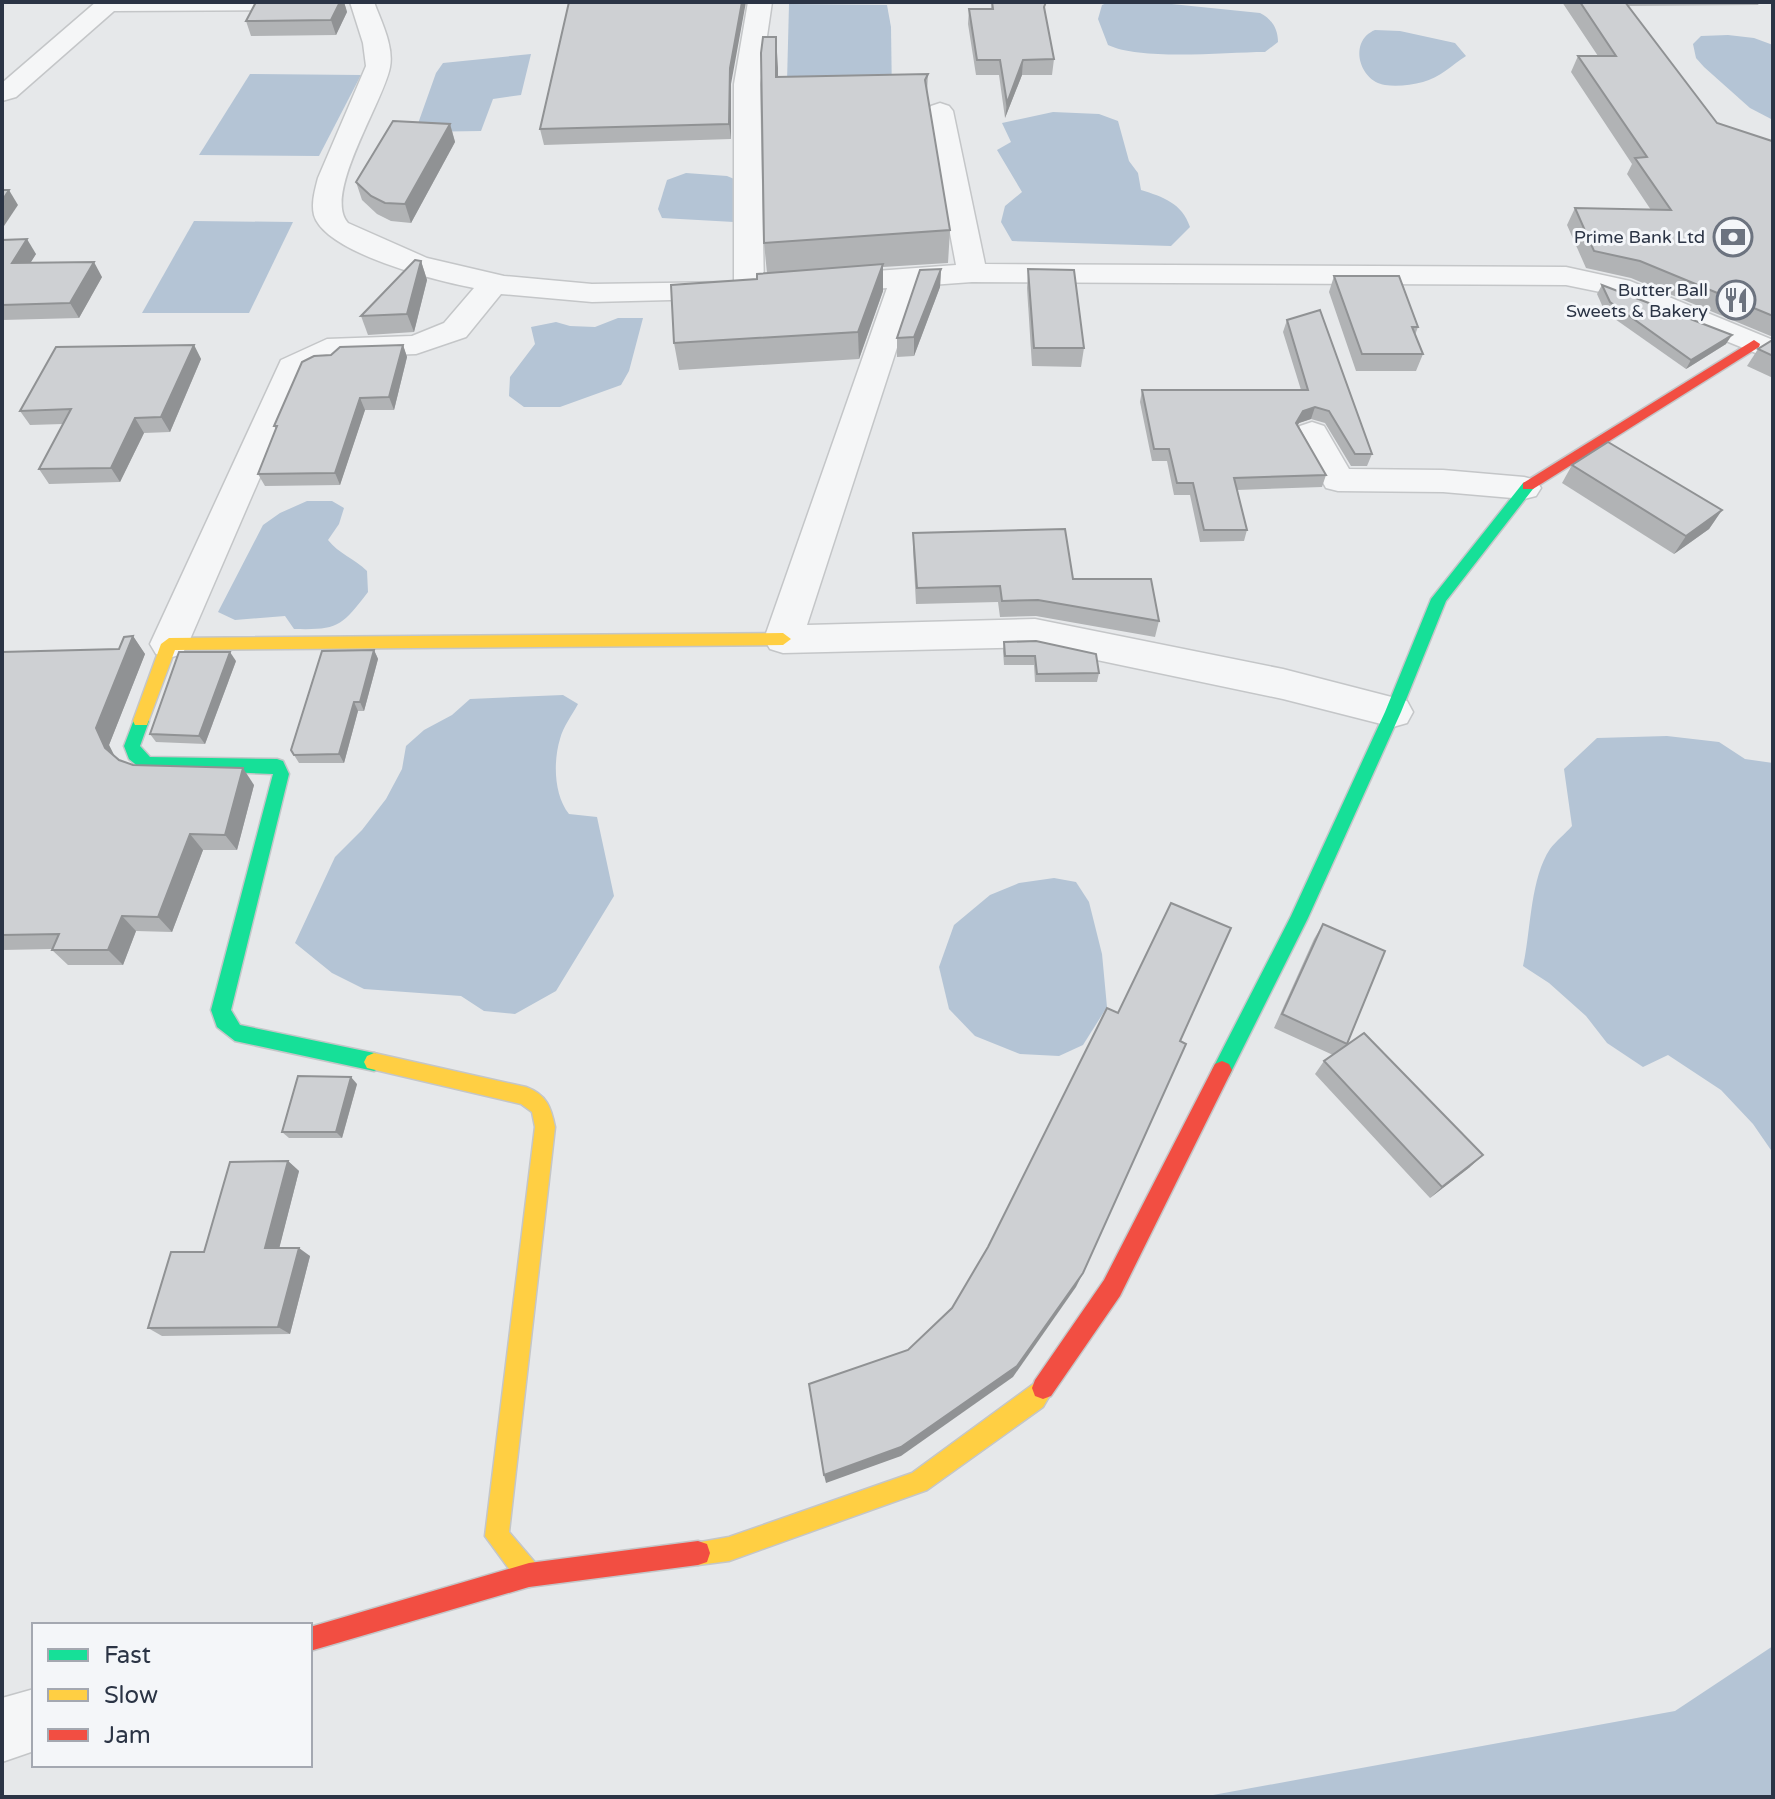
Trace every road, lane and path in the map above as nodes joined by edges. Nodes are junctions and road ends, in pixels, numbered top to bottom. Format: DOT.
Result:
graph roads {
  1 [pos="362,2"];
  2 [pos="760,2"];
  3 [pos="2,93"];
  4 [pos="940,111"];
  5 [pos="972,273"];
  6 [pos="905,278"];
  7 [pos="493,284"];
  8 [pos="749,289"];
  9 [pos="1763,348"];
  10 [pos="1312,433"];
  11 [pos="1524,488"];
  12 [pos="783,639"];
  13 [pos="169,644"];
  14 [pos="1393,712"];
  15 [pos="529,1575"];
  16 [pos="312,1638"];
  17 [pos="32,1721"];
  18 [pos="2,1730"];
  1 -- 3 [label="street"];
  1 -- 7 [label="street"];
  2 -- 8 [label="street"];
  4 -- 5 [label="street"];
  5 -- 6 [label="street"];
  5 -- 9 [label="street"];
  6 -- 8 [label="street"];
  6 -- 12 [label="street"];
  7 -- 8 [label="street"];
  7 -- 13 [label="street"];
  9 -- 11 [label="street"];
  10 -- 11 [label="street"];
  11 -- 14 [label="street"];
  12 -- 13 [label="street"];
  12 -- 14 [label="street"];
  13 -- 15 [label="street"];
  14 -- 15 [label="street"];
  15 -- 16 [label="street"];
  17 -- 18 [label="street"];
}
